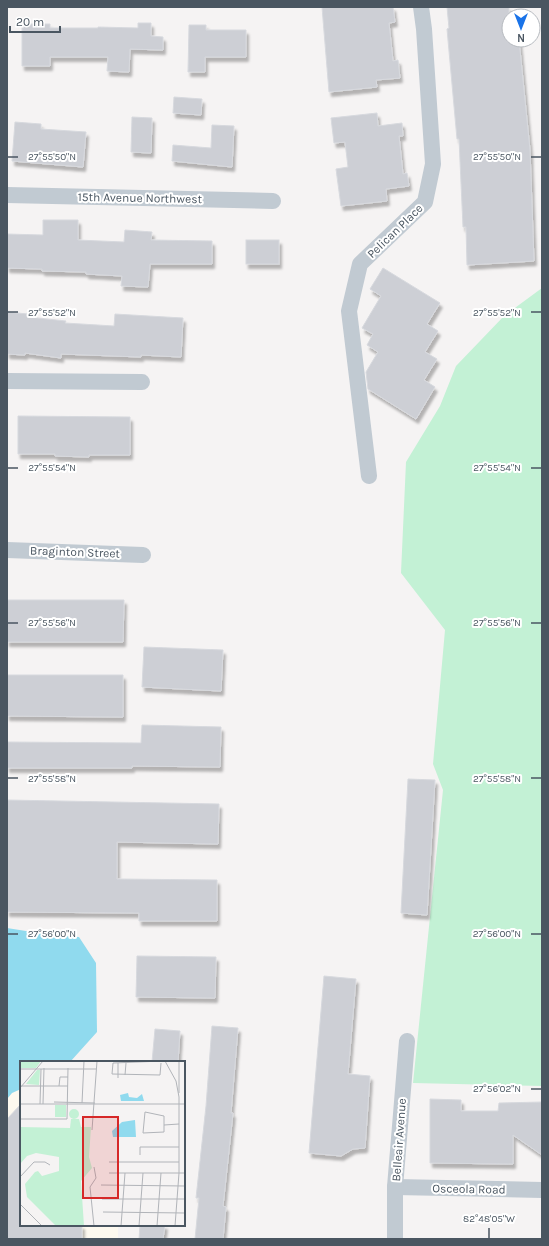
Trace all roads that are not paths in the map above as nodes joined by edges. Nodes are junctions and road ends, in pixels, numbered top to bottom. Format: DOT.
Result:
graph roads {
  1 [pos="421,7"];
  2 [pos="7,195"];
  3 [pos="273,201"];
  4 [pos="7,381"];
  5 [pos="142,382"];
  6 [pos="370,476"];
  7 [pos="7,550"];
  8 [pos="143,555"];
  9 [pos="407,1041"];
  10 [pos="395,1188"];
  11 [pos="542,1190"];
  12 [pos="395,1239"];
  1 -- 6 [label="street, Pelican Place"];
  2 -- 3 [label="street, 15th Avenue Northwest"];
  4 -- 5 [label="street"];
  7 -- 8 [label="street, Braginton Street"];
  9 -- 10 [label="street, Belleair Avenue"];
  10 -- 11 [label="street, Osceola Road"];
  10 -- 12 [label="street, Belleair Avenue"];
}
